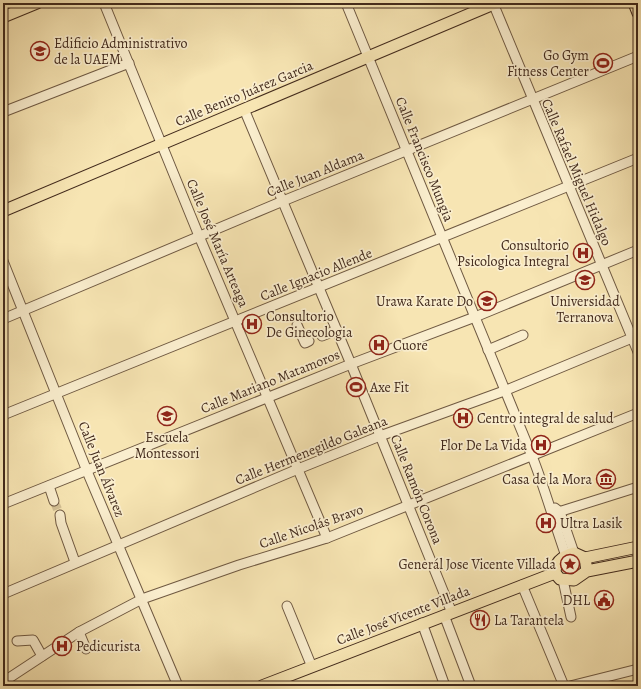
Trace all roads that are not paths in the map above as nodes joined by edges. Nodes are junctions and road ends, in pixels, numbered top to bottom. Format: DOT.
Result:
graph roads {
  1 [pos="37,3"];
  2 [pos="104,3"];
  3 [pos="346,3"];
  4 [pos="494,3"];
  5 [pos="634,3"];
  6 [pos="638,13"];
  7 [pos="3,16"];
  8 [pos="638,56"];
  9 [pos="368,57"];
  10 [pos="129,63"];
  11 [pos="532,100"];
  12 [pos="244,110"];
  13 [pos="3,112"];
  14 [pos="162,144"];
  15 [pos="408,151"];
  16 [pos="638,158"];
  17 [pos="568,185"];
  18 [pos="283,201"];
  19 [pos="3,211"];
  20 [pos="199,236"];
  21 [pos="441,238"];
  22 [pos="638,250"];
  23 [pos="3,261"];
  24 [pos="600,265"];
  25 [pos="319,288"];
  26 [pos="23,310"];
  27 [pos="474,317"];
  28 [pos="3,318"];
  29 [pos="236,321"];
  30 [pos="297,325"];
  31 [pos="337,330"];
  32 [pos="523,335"];
  33 [pos="322,336"];
  34 [pos="632,338"];
  35 [pos="309,341"];
  36 [pos="488,350"];
  37 [pos="638,352"];
  38 [pos="351,364"];
  39 [pos="504,390"];
  40 [pos="56,394"];
  41 [pos="268,398"];
  42 [pos="638,413"];
  43 [pos="3,415"];
  44 [pos="380,436"];
  45 [pos="532,456"];
  46 [pos="298,469"];
  47 [pos="87,470"];
  48 [pos="49,486"];
  49 [pos="638,488"];
  50 [pos="54,501"];
  51 [pos="3,504"];
  52 [pos="408,506"];
  53 [pos="556,513"];
  54 [pos="60,515"];
  55 [pos="328,538"];
  56 [pos="118,544"];
  57 [pos="638,547"];
  58 [pos="575,556"];
  59 [pos="638,561"];
  60 [pos="75,562"];
  61 [pos="587,571"];
  62 [pos="559,577"];
  63 [pos="522,585"];
  64 [pos="3,594"];
  65 [pos="142,600"];
  66 [pos="287,606"];
  67 [pos="448,614"];
  68 [pos="571,617"];
  69 [pos="422,624"];
  70 [pos="79,632"];
  71 [pos="17,641"];
  72 [pos="86,649"];
  73 [pos="42,656"];
  74 [pos="312,667"];
  75 [pos="638,669"];
  76 [pos="3,682"];
  77 [pos="178,686"];
  78 [pos="262,686"];
  79 [pos="445,686"];
  80 [pos="472,686"];
  81 [pos="564,686"];
  82 [pos="570,686"];
  1 -- 7 [label="main road"];
  2 -- 10 [label="street, Calle José María Arteaga"];
  3 -- 9 [label="street, Calle Francisco Mungia"];
  4 -- 9 [label="main road, Calle Benito Juárez Garcia"];
  4 -- 11 [label="street, Calle Rafael Miguel Hidalgo"];
  5 -- 6 [label="main road"];
  8 -- 11 [label="street, Calle Juan Aldama"];
  9 -- 12 [label="main road, Calle Benito Juárez Garcia"];
  9 -- 15 [label="street, Calle Francisco Mungia"];
  10 -- 13 [label="street"];
  10 -- 14 [label="street, Calle José María Arteaga"];
  11 -- 15 [label="street, Calle Juan Aldama"];
  11 -- 17 [label="street, Calle Rafael Miguel Hidalgo"];
  12 -- 14 [label="main road, Calle Benito Juárez Garcia"];
  12 -- 18 [label="street, Calle Ramón Corona"];
  14 -- 19 [label="main road, Calle Benito Juárez Garcia"];
  14 -- 20 [label="street, Calle José María Arteaga"];
  15 -- 18 [label="street, Calle Juan Aldama"];
  15 -- 21 [label="street, Calle Francisco Mungia"];
  16 -- 17 [label="street, Calle Ignacio Allende"];
  17 -- 21 [label="street, Calle Ignacio Allende"];
  17 -- 24 [label="street, Calle Rafael Miguel Hidalgo"];
  18 -- 20 [label="street, Calle Juan Aldama"];
  18 -- 25 [label="street, Calle Ramón Corona"];
  20 -- 26 [label="street, Calle Juan Aldama"];
  20 -- 29 [label="street, Calle José María Arteaga"];
  21 -- 25 [label="street, Calle Ignacio Allende"];
  21 -- 27 [label="street, Calle Francisco Mungia"];
  22 -- 24 [label="street, Calle Mariano Matamoros"];
  23 -- 26 [label="street, Calle Juan Álvarez"];
  24 -- 27 [label="street, Calle Mariano Matamoros"];
  24 -- 34 [label="street, Calle Rafael Miguel Hidalgo"];
  25 -- 29 [label="street, Calle Ignacio Allende"];
  25 -- 31 [label="street, Calle Ramón Corona"];
  26 -- 28 [label="street, Calle Juan Aldama"];
  26 -- 40 [label="street, Calle Juan Álvarez"];
  27 -- 36 [label="street, Calle Francisco Mungia"];
  27 -- 38 [label="street, Calle Mariano Matamoros"];
  29 -- 40 [label="street, Calle Ignacio Allende"];
  29 -- 41 [label="street, Calle José María Arteaga"];
  30 -- 35 [label="street"];
  31 -- 33 [label="street"];
  31 -- 38 [label="street, Calle Ramón Corona"];
  32 -- 36 [label="street"];
  34 -- 37 [label="street, Calle Rafael Miguel Hidalgo"];
  34 -- 39 [label="street, Calle Hermenegildo Galeana"];
  36 -- 39 [label="street, Calle Francisco Mungia"];
  38 -- 41 [label="street, Calle Mariano Matamoros"];
  38 -- 44 [label="street, Calle Ramón Corona"];
  39 -- 44 [label="street, Calle Hermenegildo Galeana"];
  39 -- 45 [label="street, Calle Francisco Mungia"];
  40 -- 43 [label="street, Calle Ignacio Allende"];
  40 -- 47 [label="street, Calle Juan Álvarez"];
  41 -- 46 [label="street, Calle José María Arteaga"];
  41 -- 47 [label="street, Calle Mariano Matamoros"];
  42 -- 45 [label="street, Calle Nicolás Bravo"];
  44 -- 46 [label="street, Calle Hermenegildo Galeana"];
  44 -- 52 [label="street, Calle Ramón Corona"];
  45 -- 52 [label="street, Calle Nicolás Bravo"];
  45 -- 53 [label="street, Calle Francisco Mungia"];
  46 -- 55 [label="street, Calle José María Arteaga"];
  46 -- 56 [label="street, Calle Hermenegildo Galeana"];
  47 -- 48 [label="street, Calle Mariano Matamoros"];
  47 -- 56 [label="street, Calle Juan Álvarez"];
  48 -- 50 [label="street"];
  48 -- 51 [label="street, Calle Mariano Matamoros"];
  49 -- 53 [label="street"];
  52 -- 55 [label="street, Calle Nicolás Bravo"];
  52 -- 67 [label="street, Calle Ramón Corona"];
  53 -- 58 [label="street, Calle Francisco Mungia"];
  54 -- 60 [label="street"];
  55 -- 65 [label="street, Calle Nicolás Bravo"];
  56 -- 60 [label="street, Calle Hermenegildo Galeana"];
  56 -- 65 [label="street, Calle Juan Álvarez"];
  57 -- 58 [label="main road"];
  58 -- 61 [label="main road"];
  58 -- 62 [label="main road"];
  59 -- 61 [label="main road, Calle José Vicente Villada"];
  60 -- 64 [label="street, Calle Hermenegildo Galeana"];
  61 -- 62 [label="main road, Calle José Vicente Villada"];
  62 -- 63 [label="main road, Calle José Vicente Villada"];
  62 -- 68 [label="street"];
  63 -- 67 [label="main road, Calle José Vicente Villada"];
  63 -- 81 [label="street"];
  65 -- 70 [label="street, Calle Nicolás Bravo"];
  65 -- 77 [label="street, Calle Juan Álvarez"];
  66 -- 74 [label="street"];
  67 -- 69 [label="main road, Calle José Vicente Villada"];
  67 -- 80 [label="street, Calle Ramón Corona"];
  69 -- 74 [label="main road, Calle José Vicente Villada"];
  69 -- 79 [label="street"];
  70 -- 72 [label="street"];
  70 -- 73 [label="street, Calle Nicolás Bravo"];
  71 -- 73 [label="street"];
  73 -- 76 [label="street, Calle Nicolás Bravo"];
  74 -- 78 [label="main road, Calle José Vicente Villada"];
  75 -- 82 [label="street"];
}
